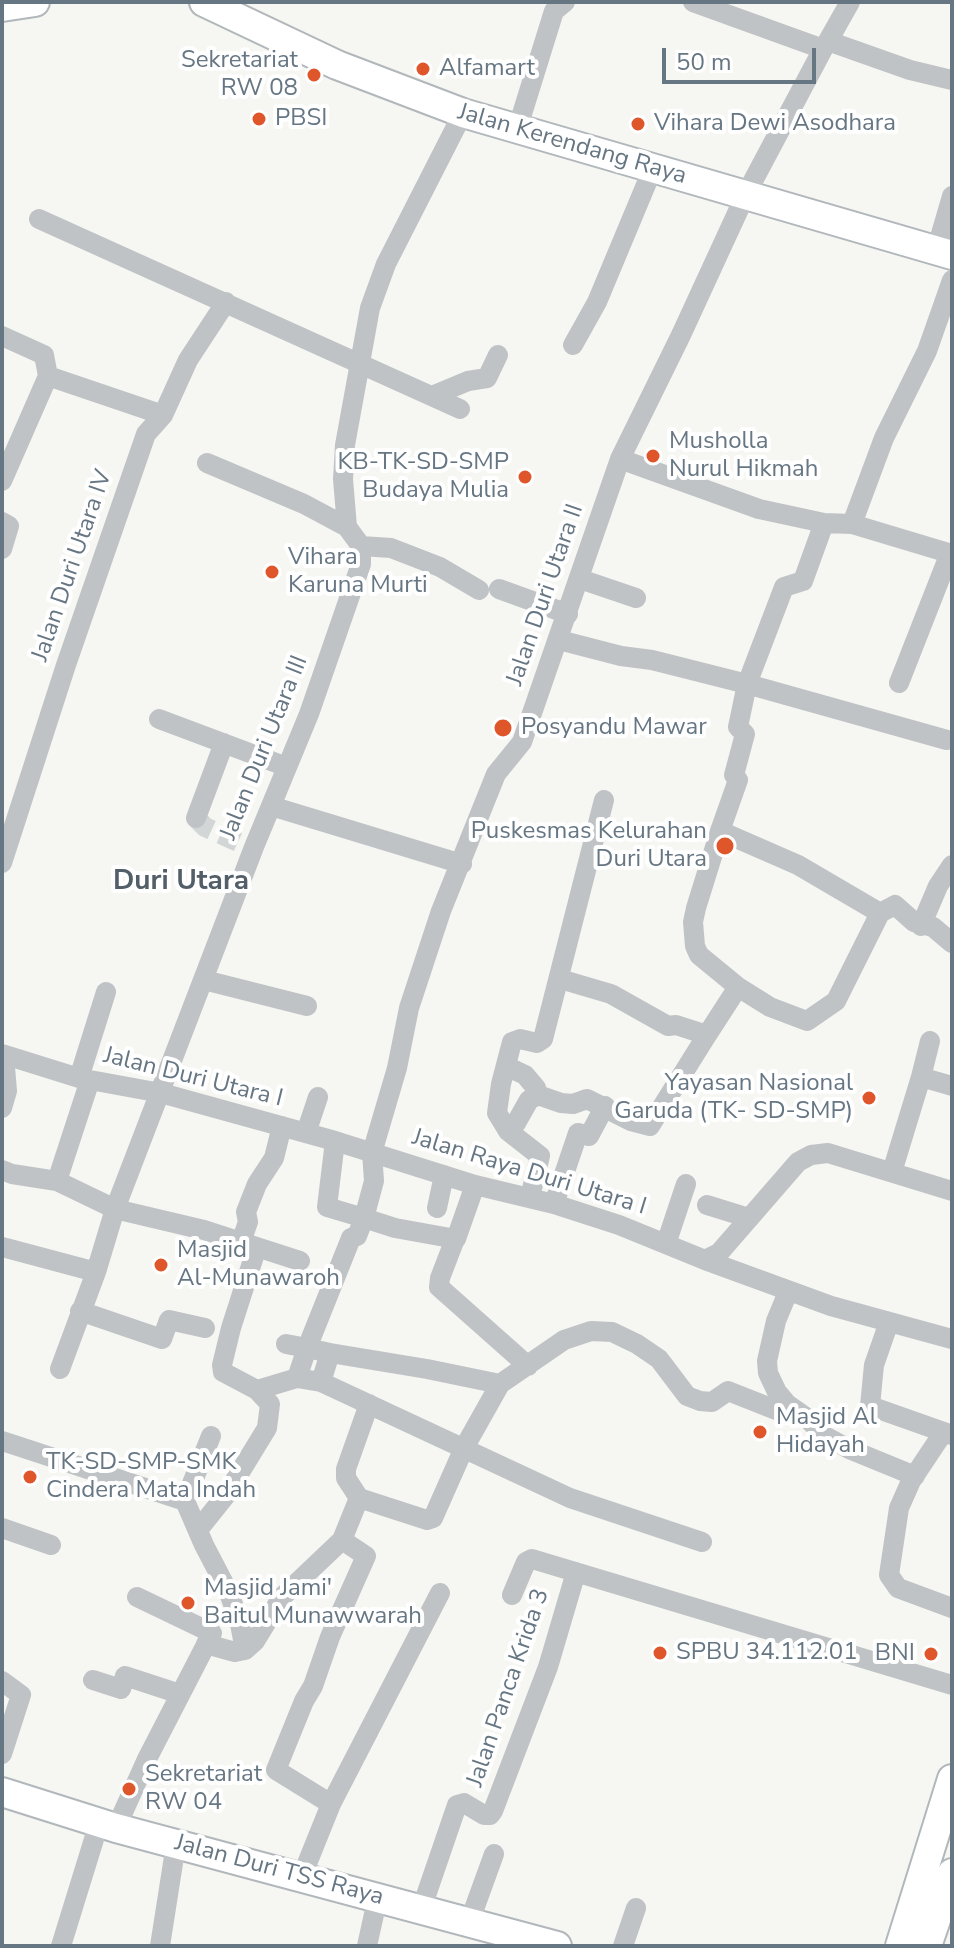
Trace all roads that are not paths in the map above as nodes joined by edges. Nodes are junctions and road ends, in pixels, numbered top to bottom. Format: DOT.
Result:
graph roads {
  1 [pos="35,2"];
  2 [pos="204,2"];
  3 [pos="565,2"];
  4 [pos="693,2"];
  5 [pos="850,2"];
  6 [pos="2,7"];
  7 [pos="826,45"];
  8 [pos="952,80"];
  9 [pos="463,113"];
  10 [pos="517,130"];
  11 [pos="653,168"];
  12 [pos="745,196"];
  13 [pos="952,196"];
  14 [pos="39,219"];
  15 [pos="944,253"];
  16 [pos="952,280"];
  17 [pos="226,302"];
  18 [pos="2,336"];
  19 [pos="573,345"];
  20 [pos="498,355"];
  21 [pos="359,364"];
  22 [pos="48,376"];
  23 [pos="432,396"];
  24 [pos="460,409"];
  25 [pos="163,415"];
  26 [pos="620,459"];
  27 [pos="207,463"];
  28 [pos="2,481"];
  29 [pos="2,522"];
  30 [pos="824,523"];
  31 [pos="852,524"];
  32 [pos="347,527"];
  33 [pos="361,546"];
  34 [pos="2,549"];
  35 [pos="951,554"];
  36 [pos="580,579"];
  37 [pos="636,598"];
  38 [pos="568,614"];
  39 [pos="559,640"];
  40 [pos="899,683"];
  41 [pos="747,684"];
  42 [pos="159,719"];
  43 [pos="947,740"];
  44 [pos="224,743"];
  45 [pos="287,767"];
  46 [pos="604,800"];
  47 [pos="271,806"];
  48 [pos="196,818"];
  49 [pos="720,831"];
  50 [pos="2,863"];
  51 [pos="462,864"];
  52 [pos="952,865"];
  53 [pos="880,913"];
  54 [pos="921,926"];
  55 [pos="952,943"];
  56 [pos="560,979"];
  57 [pos="204,980"];
  58 [pos="738,987"];
  59 [pos="106,992"];
  60 [pos="307,1006"];
  61 [pos="707,1035"];
  62 [pos="930,1041"];
  63 [pos="3,1055"];
  64 [pos="506,1066"];
  65 [pos="921,1077"];
  66 [pos="85,1079"];
  67 [pos="952,1086"];
  68 [pos="161,1093"];
  69 [pos="538,1095"];
  70 [pos="318,1097"];
  71 [pos="605,1106"];
  72 [pos="2,1108"];
  73 [pos="282,1126"];
  74 [pos="508,1131"];
  75 [pos="306,1133"];
  76 [pos="335,1141"];
  77 [pos="788,1147"];
  78 [pos="372,1153"];
  79 [pos="811,1155"];
  80 [pos="2,1170"];
  81 [pos="892,1172"];
  82 [pos="444,1175"];
  83 [pos="57,1181"];
  84 [pos="686,1184"];
  85 [pos="475,1185"];
  86 [pos="952,1191"];
  87 [pos="530,1197"];
  88 [pos="554,1204"];
  89 [pos="707,1205"];
  90 [pos="437,1208"];
  91 [pos="115,1209"];
  92 [pos="364,1218"];
  93 [pos="749,1218"];
  94 [pos="455,1239"];
  95 [pos="249,1244"];
  96 [pos="666,1244"];
  97 [pos="2,1247"];
  98 [pos="705,1260"];
  99 [pos="300,1261"];
  100 [pos="96,1272"];
  101 [pos="788,1292"];
  102 [pos="80,1311"];
  103 [pos="889,1322"];
  104 [pos="205,1328"];
  105 [pos="952,1339"];
  106 [pos="286,1344"];
  107 [pos="307,1348"];
  108 [pos="330,1353"];
  109 [pos="528,1366"];
  110 [pos="60,1369"];
  111 [pos="297,1378"];
  112 [pos="321,1382"];
  113 [pos="500,1384"];
  114 [pos="257,1390"];
  115 [pos="369,1404"];
  116 [pos="807,1418"];
  117 [pos="948,1434"];
  118 [pos="211,1436"];
  119 [pos="2,1441"];
  120 [pos="464,1448"];
  121 [pos="915,1476"];
  122 [pos="359,1498"];
  123 [pos="185,1501"];
  124 [pos="2,1528"];
  125 [pos="198,1530"];
  126 [pos="342,1540"];
  127 [pos="702,1542"];
  128 [pos="51,1545"];
  129 [pos="576,1572"];
  130 [pos="440,1593"];
  131 [pos="512,1595"];
  132 [pos="137,1597"];
  133 [pos="952,1608"];
  134 [pos="206,1644"];
  135 [pos="245,1650"];
  136 [pos="93,1680"];
  137 [pos="2,1681"];
  138 [pos="952,1685"];
  139 [pos="180,1694"];
  140 [pos="2,1754"];
  141 [pos="952,1779"];
  142 [pos="2,1792"];
  143 [pos="331,1804"];
  144 [pos="107,1825"];
  145 [pos="176,1844"];
  146 [pos="494,1854"];
  147 [pos="952,1873"];
  148 [pos="302,1876"];
  149 [pos="378,1896"];
  150 [pos="636,1908"];
  151 [pos="421,1910"];
  152 [pos="469,1923"];
  153 [pos="61,1946"];
  154 [pos="160,1946"];
  155 [pos="367,1946"];
  156 [pos="557,1946"];
  157 [pos="623,1946"];
  158 [pos="900,1946"];
  159 [pos="927,1946"];
  1 -- 6 [label="street"];
  2 -- 9 [label="street, Jalan Kerendang Raya"];
  3 -- 10 [label="street"];
  4 -- 7 [label="street"];
  5 -- 7 [label="street, Jalan Duri Utara II"];
  7 -- 8 [label="street"];
  7 -- 12 [label="street, Jalan Duri Utara II"];
  9 -- 10 [label="street, Jalan Kerendang Raya"];
  9 -- 21 [label="street"];
  10 -- 11 [label="street, Jalan Kerendang Raya"];
  11 -- 12 [label="street, Jalan Kerendang Raya"];
  11 -- 19 [label="street"];
  12 -- 15 [label="street, Jalan Kerendang Raya"];
  12 -- 26 [label="street, Jalan Duri Utara II"];
  13 -- 15 [label="street"];
  14 -- 17 [label="street"];
  16 -- 31 [label="street"];
  17 -- 21 [label="street"];
  17 -- 25 [label="street, Jalan Duri Utara IV"];
  18 -- 22 [label="street"];
  20 -- 23 [label="street"];
  21 -- 23 [label="street"];
  21 -- 32 [label="street"];
  22 -- 25 [label="street"];
  22 -- 28 [label="street"];
  23 -- 24 [label="street"];
  25 -- 50 [label="street, Jalan Duri Utara IV"];
  26 -- 30 [label="street"];
  26 -- 36 [label="street, Jalan Duri Utara II"];
  27 -- 32 [label="street"];
  29 -- 34 [label="street"];
  30 -- 31 [label="street"];
  30 -- 41 [label="street"];
  31 -- 35 [label="street"];
  32 -- 33 [label="street"];
  33 -- 38 [label="street"];
  33 -- 45 [label="street, Jalan Duri Utara III"];
  35 -- 40 [label="street"];
  36 -- 37 [label="street"];
  36 -- 38 [label="street, Jalan Duri Utara II"];
  38 -- 39 [label="street, Jalan Duri Utara II"];
  39 -- 41 [label="street"];
  39 -- 51 [label="street, Jalan Duri Utara II"];
  41 -- 43 [label="street"];
  41 -- 49 [label="street"];
  42 -- 44 [label="street"];
  44 -- 45 [label="street"];
  44 -- 48 [label="street"];
  45 -- 47 [label="street, Jalan Duri Utara III"];
  46 -- 56 [label="street"];
  47 -- 51 [label="street"];
  47 -- 57 [label="street, Jalan Duri Utara III"];
  49 -- 53 [label="street"];
  49 -- 58 [label="street"];
  51 -- 78 [label="street, Jalan Duri Utara II"];
  52 -- 54 [label="street"];
  53 -- 54 [label="street"];
  53 -- 58 [label="street"];
  54 -- 55 [label="street"];
  56 -- 61 [label="street"];
  56 -- 64 [label="street"];
  57 -- 60 [label="street"];
  57 -- 68 [label="street, Jalan Duri Utara III"];
  58 -- 61 [label="street"];
  59 -- 66 [label="street"];
  61 -- 71 [label="street"];
  62 -- 65 [label="street"];
  63 -- 66 [label="street, Jalan Duri Utara I"];
  63 -- 72 [label="street"];
  64 -- 69 [label="street"];
  64 -- 74 [label="street"];
  65 -- 67 [label="street"];
  65 -- 81 [label="street"];
  66 -- 68 [label="street, Jalan Duri Utara I"];
  66 -- 83 [label="street"];
  68 -- 73 [label="street, Jalan Duri Utara I"];
  68 -- 91 [label="street, Jalan Duri Utara III"];
  69 -- 71 [label="street"];
  69 -- 74 [label="street"];
  70 -- 75 [label="street"];
  71 -- 88 [label="street"];
  73 -- 75 [label="street, Jalan Duri Utara I"];
  73 -- 95 [label="street"];
  74 -- 87 [label="street"];
  75 -- 76 [label="street, Jalan Duri Utara I"];
  76 -- 78 [label="street, Jalan Duri Utara I"];
  76 -- 92 [label="street"];
  77 -- 79 [label="street"];
  78 -- 82 [label="street, Jalan Raya Duri Utara I"];
  78 -- 92 [label="street, Jalan Duri Utara II"];
  79 -- 81 [label="street"];
  79 -- 93 [label="street"];
  80 -- 83 [label="street"];
  81 -- 86 [label="street"];
  82 -- 85 [label="street, Jalan Raya Duri Utara I"];
  82 -- 90 [label="street"];
  83 -- 91 [label="street"];
  84 -- 96 [label="street"];
  85 -- 87 [label="street, Jalan Raya Duri Utara I"];
  85 -- 94 [label="street"];
  87 -- 88 [label="street, Jalan Raya Duri Utara I"];
  88 -- 96 [label="street, Jalan Raya Duri Utara I"];
  89 -- 93 [label="street"];
  91 -- 95 [label="street"];
  91 -- 100 [label="street, Jalan Duri Utara III"];
  92 -- 94 [label="street"];
  92 -- 107 [label="street, Jalan Duri Utara II"];
  93 -- 98 [label="street"];
  94 -- 109 [label="street"];
  95 -- 99 [label="street"];
  95 -- 114 [label="street"];
  96 -- 98 [label="street, Jalan Raya Duri Utara I"];
  97 -- 100 [label="street"];
  98 -- 101 [label="street, Jalan Raya Duri Utara I"];
  100 -- 102 [label="street, Jalan Duri Utara III"];
  101 -- 103 [label="street, Jalan Raya Duri Utara I"];
  101 -- 116 [label="street"];
  102 -- 104 [label="street"];
  102 -- 110 [label="street, Jalan Duri Utara III"];
  103 -- 105 [label="street, Jalan Raya Duri Utara I"];
  103 -- 117 [label="street"];
  106 -- 107 [label="street"];
  107 -- 108 [label="street"];
  107 -- 111 [label="street, Jalan Duri Utara II"];
  108 -- 112 [label="street"];
  108 -- 113 [label="street"];
  109 -- 113 [label="street"];
  109 -- 116 [label="street"];
  111 -- 112 [label="street"];
  111 -- 114 [label="street"];
  112 -- 115 [label="street"];
  113 -- 120 [label="street"];
  114 -- 125 [label="street"];
  115 -- 120 [label="street"];
  115 -- 122 [label="street"];
  116 -- 121 [label="street"];
  117 -- 121 [label="street"];
  118 -- 123 [label="street"];
  119 -- 123 [label="street"];
  120 -- 122 [label="street"];
  120 -- 127 [label="street"];
  121 -- 133 [label="street"];
  122 -- 126 [label="street"];
  123 -- 125 [label="street"];
  124 -- 128 [label="street"];
  125 -- 135 [label="street"];
  126 -- 135 [label="street"];
  126 -- 143 [label="street"];
  129 -- 131 [label="street"];
  129 -- 138 [label="street"];
  129 -- 151 [label="street, Jalan Panca Krida 3"];
  130 -- 143 [label="street"];
  132 -- 134 [label="street"];
  134 -- 135 [label="street"];
  134 -- 139 [label="street"];
  136 -- 139 [label="street"];
  137 -- 140 [label="street"];
  139 -- 144 [label="street"];
  141 -- 158 [label="street"];
  142 -- 144 [label="street, Jalan Duri TSS Raya"];
  143 -- 148 [label="street"];
  144 -- 145 [label="street, Jalan Duri TSS Raya"];
  144 -- 153 [label="street"];
  145 -- 148 [label="street, Jalan Duri TSS Raya"];
  145 -- 154 [label="street"];
  146 -- 152 [label="street"];
  147 -- 159 [label="street"];
  148 -- 149 [label="street, Jalan Duri TSS Raya"];
  149 -- 151 [label="street, Jalan Duri TSS Raya"];
  149 -- 155 [label="street"];
  150 -- 157 [label="street"];
  151 -- 152 [label="street, Jalan Duri TSS Raya"];
  152 -- 156 [label="street, Jalan Duri TSS Raya"];
}
